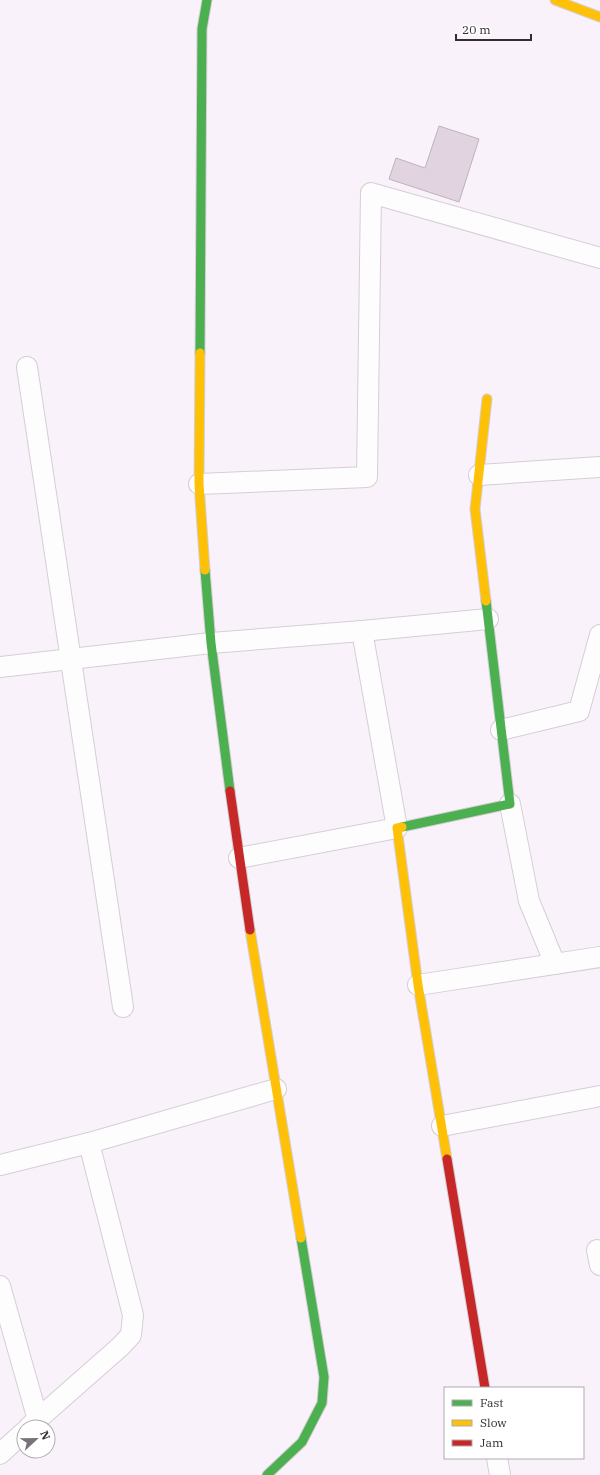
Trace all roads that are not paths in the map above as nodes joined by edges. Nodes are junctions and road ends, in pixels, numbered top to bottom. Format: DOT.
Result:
graph roads {
  1 [pos="207,0"];
  2 [pos="555,0"];
  3 [pos="600,17"];
  4 [pos="600,258"];
  5 [pos="27,367"];
  6 [pos="487,399"];
  7 [pos="600,467"];
  8 [pos="479,475"];
  9 [pos="199,484"];
  10 [pos="488,619"];
  11 [pos="362,631"];
  12 [pos="600,636"];
  13 [pos="211,643"];
  14 [pos="70,660"];
  15 [pos="0,666"];
  16 [pos="501,730"];
  17 [pos="510,804"];
  18 [pos="397,828"];
  19 [pos="239,858"];
  20 [pos="600,957"];
  21 [pos="555,964"];
  22 [pos="418,985"];
  23 [pos="123,1007"];
  24 [pos="276,1089"];
  25 [pos="600,1096"];
  26 [pos="442,1126"];
  27 [pos="89,1143"];
  28 [pos="0,1165"];
  29 [pos="0,1286"];
  30 [pos="3,1309"];
  31 [pos="485,1387"];
  32 [pos="28,1419"];
  33 [pos="38,1419"];
  34 [pos="16,1439"];
  35 [pos="0,1454"];
  36 [pos="497,1459"];
  37 [pos="267,1475"];
  38 [pos="500,1475"];
  1 -- 9 [label="street"];
  2 -- 3 [label="street"];
  4 -- 9 [label="street"];
  5 -- 14 [label="street"];
  6 -- 8 [label="street"];
  7 -- 8 [label="street"];
  8 -- 10 [label="street"];
  9 -- 13 [label="street"];
  10 -- 11 [label="street"];
  10 -- 16 [label="street"];
  11 -- 13 [label="street"];
  11 -- 18 [label="street"];
  12 -- 16 [label="street"];
  13 -- 14 [label="street"];
  13 -- 19 [label="street"];
  14 -- 15 [label="street"];
  14 -- 23 [label="street"];
  16 -- 17 [label="street"];
  17 -- 18 [label="street"];
  17 -- 21 [label="street"];
  18 -- 19 [label="street"];
  18 -- 22 [label="street"];
  19 -- 24 [label="street"];
  20 -- 21 [label="street"];
  21 -- 22 [label="street"];
  22 -- 26 [label="street"];
  24 -- 27 [label="street"];
  24 -- 37 [label="street"];
  25 -- 26 [label="street"];
  26 -- 31 [label="street"];
  27 -- 28 [label="street"];
  27 -- 33 [label="street"];
  29 -- 30 [label="street"];
  30 -- 32 [label="street"];
  34 -- 35 [label="street"];
  36 -- 38 [label="street"];
}
